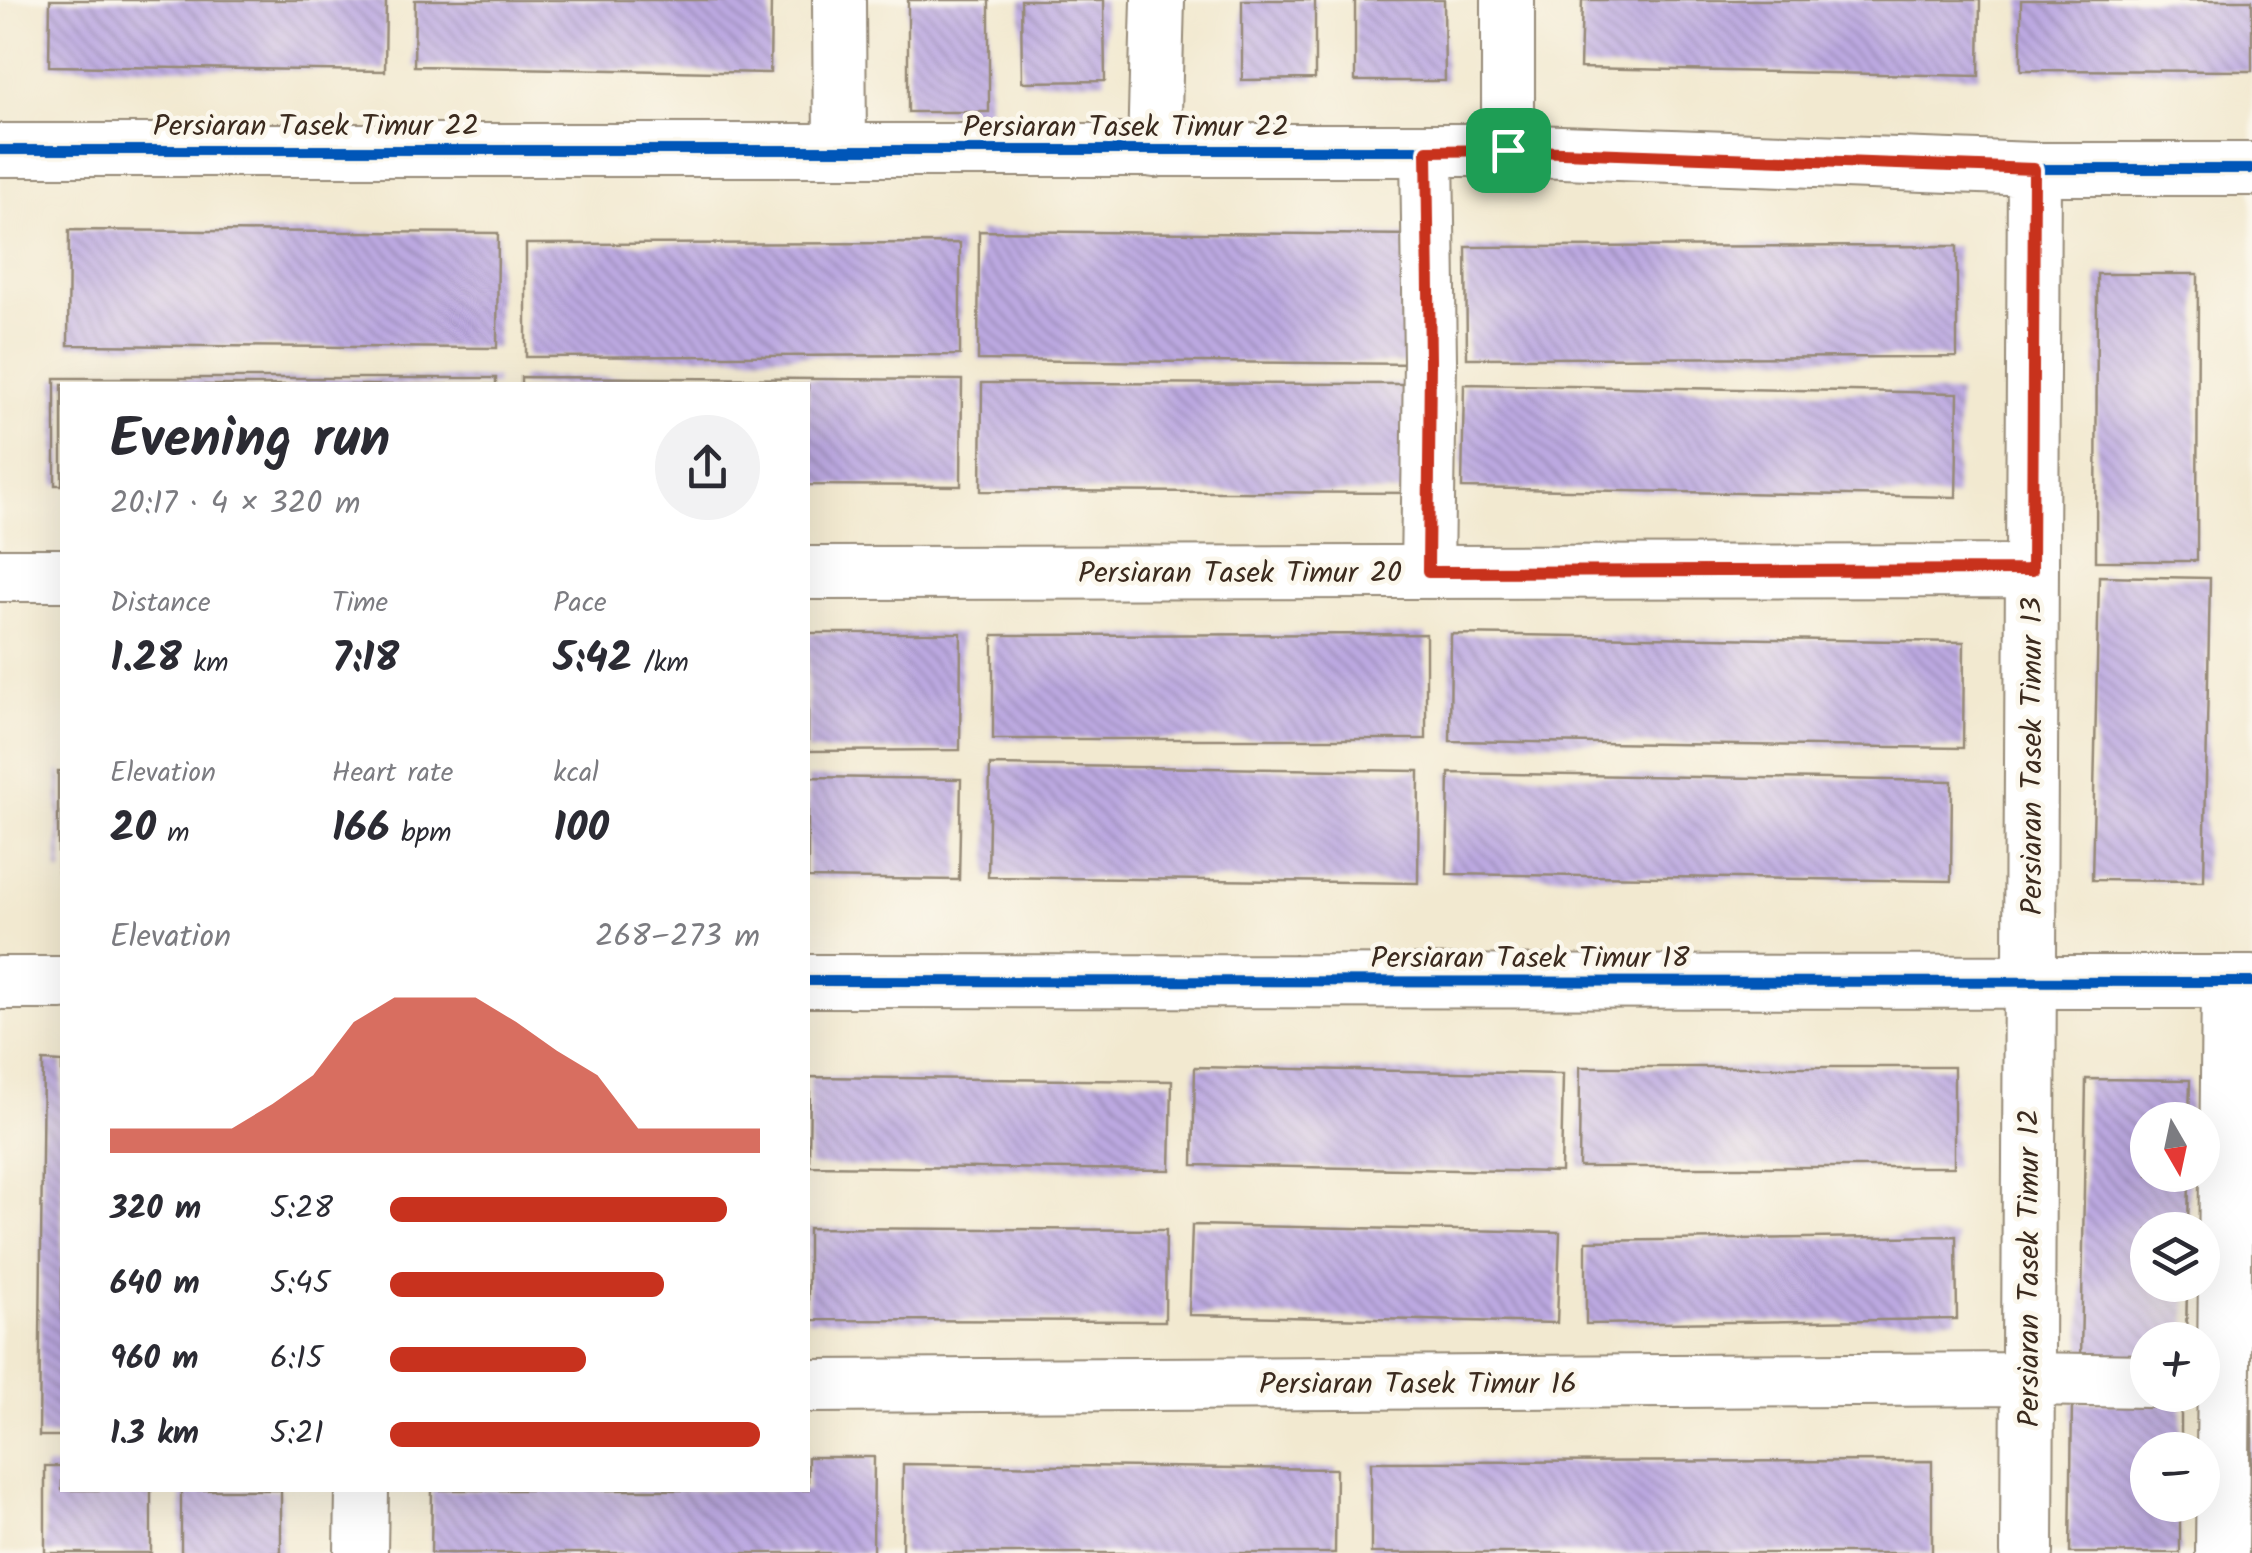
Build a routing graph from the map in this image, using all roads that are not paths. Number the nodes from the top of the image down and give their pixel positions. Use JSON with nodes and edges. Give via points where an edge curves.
{"nodes":[{"id":1,"x":839,"y":0,"type":"edge"},
{"id":2,"x":1158,"y":0,"type":"edge"},
{"id":3,"x":1508,"y":0,"type":"edge"},
{"id":4,"x":0,"y":150,"type":"edge"},
{"id":5,"x":840,"y":150,"type":"junction"},
{"id":6,"x":1508,"y":150,"type":"junction"},
{"id":7,"x":1154,"y":151,"type":"junction"},
{"id":8,"x":1427,"y":151,"type":"junction"},
{"id":9,"x":2034,"y":169,"type":"junction"},
{"id":10,"x":2252,"y":169,"type":"edge"},
{"id":11,"x":2032,"y":570,"type":"junction"},
{"id":12,"x":1428,"y":572,"type":"junction"},
{"id":13,"x":810,"y":573,"type":"edge"},
{"id":14,"x":0,"y":575,"type":"edge"},
{"id":15,"x":60,"y":575,"type":"edge"},
{"id":16,"x":810,"y":981,"type":"edge"},
{"id":17,"x":2030,"y":982,"type":"junction"},
{"id":18,"x":2240,"y":982,"type":"edge"},
{"id":19,"x":0,"y":983,"type":"edge"},
{"id":20,"x":60,"y":983,"type":"edge"},
{"id":21,"x":2028,"y":1379,"type":"junction"},
{"id":22,"x":2130,"y":1382,"type":"edge"},
{"id":23,"x":2226,"y":1383,"type":"edge"},
{"id":24,"x":810,"y":1386,"type":"edge"},
{"id":25,"x":362,"y":1492,"type":"edge"},
{"id":26,"x":361,"y":1553,"type":"edge"},
{"id":27,"x":2027,"y":1553,"type":"edge"},
{"id":28,"x":2222,"y":1553,"type":"edge"}],
"edges":[{"from":1,"to":5,"type":"street"},
{"from":2,"to":7,"type":"street"},
{"from":3,"to":6,"type":"street"},
{"from":4,"to":5,"type":"street","name":"Persiaran Tasek Timur 22"},
{"from":5,"to":7,"type":"street","name":"Persiaran Tasek Timur 22"},
{"from":6,"to":8,"type":"street","name":"Persiaran Tasek Timur 22"},
{"from":6,"to":9,"type":"street","name":"Persiaran Tasek Timur 22"},
{"from":7,"to":8,"type":"street","name":"Persiaran Tasek Timur 22"},
{"from":8,"to":12,"type":"street"},
{"from":9,"to":10,"type":"street","name":"Persiaran Tasek Timur 22"},
{"from":9,"to":11,"type":"street","name":"Persiaran Tasek Timur 13"},
{"from":11,"to":12,"type":"street","name":"Persiaran Tasek Timur 20"},
{"from":11,"to":17,"type":"street","name":"Persiaran Tasek Timur 13"},
{"from":12,"to":13,"type":"street","name":"Persiaran Tasek Timur 20"},
{"from":14,"to":15,"type":"street"},
{"from":16,"to":17,"type":"street","name":"Persiaran Tasek Timur 18"},
{"from":17,"to":18,"type":"street","name":"Persiaran Tasek Timur 18"},
{"from":17,"to":21,"type":"street","name":"Persiaran Tasek Timur 12"},
{"from":18,"to":23,"type":"street"},
{"from":19,"to":20,"type":"street"},
{"from":21,"to":22,"type":"street","name":"Persiaran Tasek Timur 16"},
{"from":21,"to":24,"type":"street","name":"Persiaran Tasek Timur 16"},
{"from":21,"to":27,"type":"street","name":"Persiaran Tasek Timur 12"},
{"from":23,"to":28,"type":"street"},
{"from":25,"to":26,"type":"street"}]}
